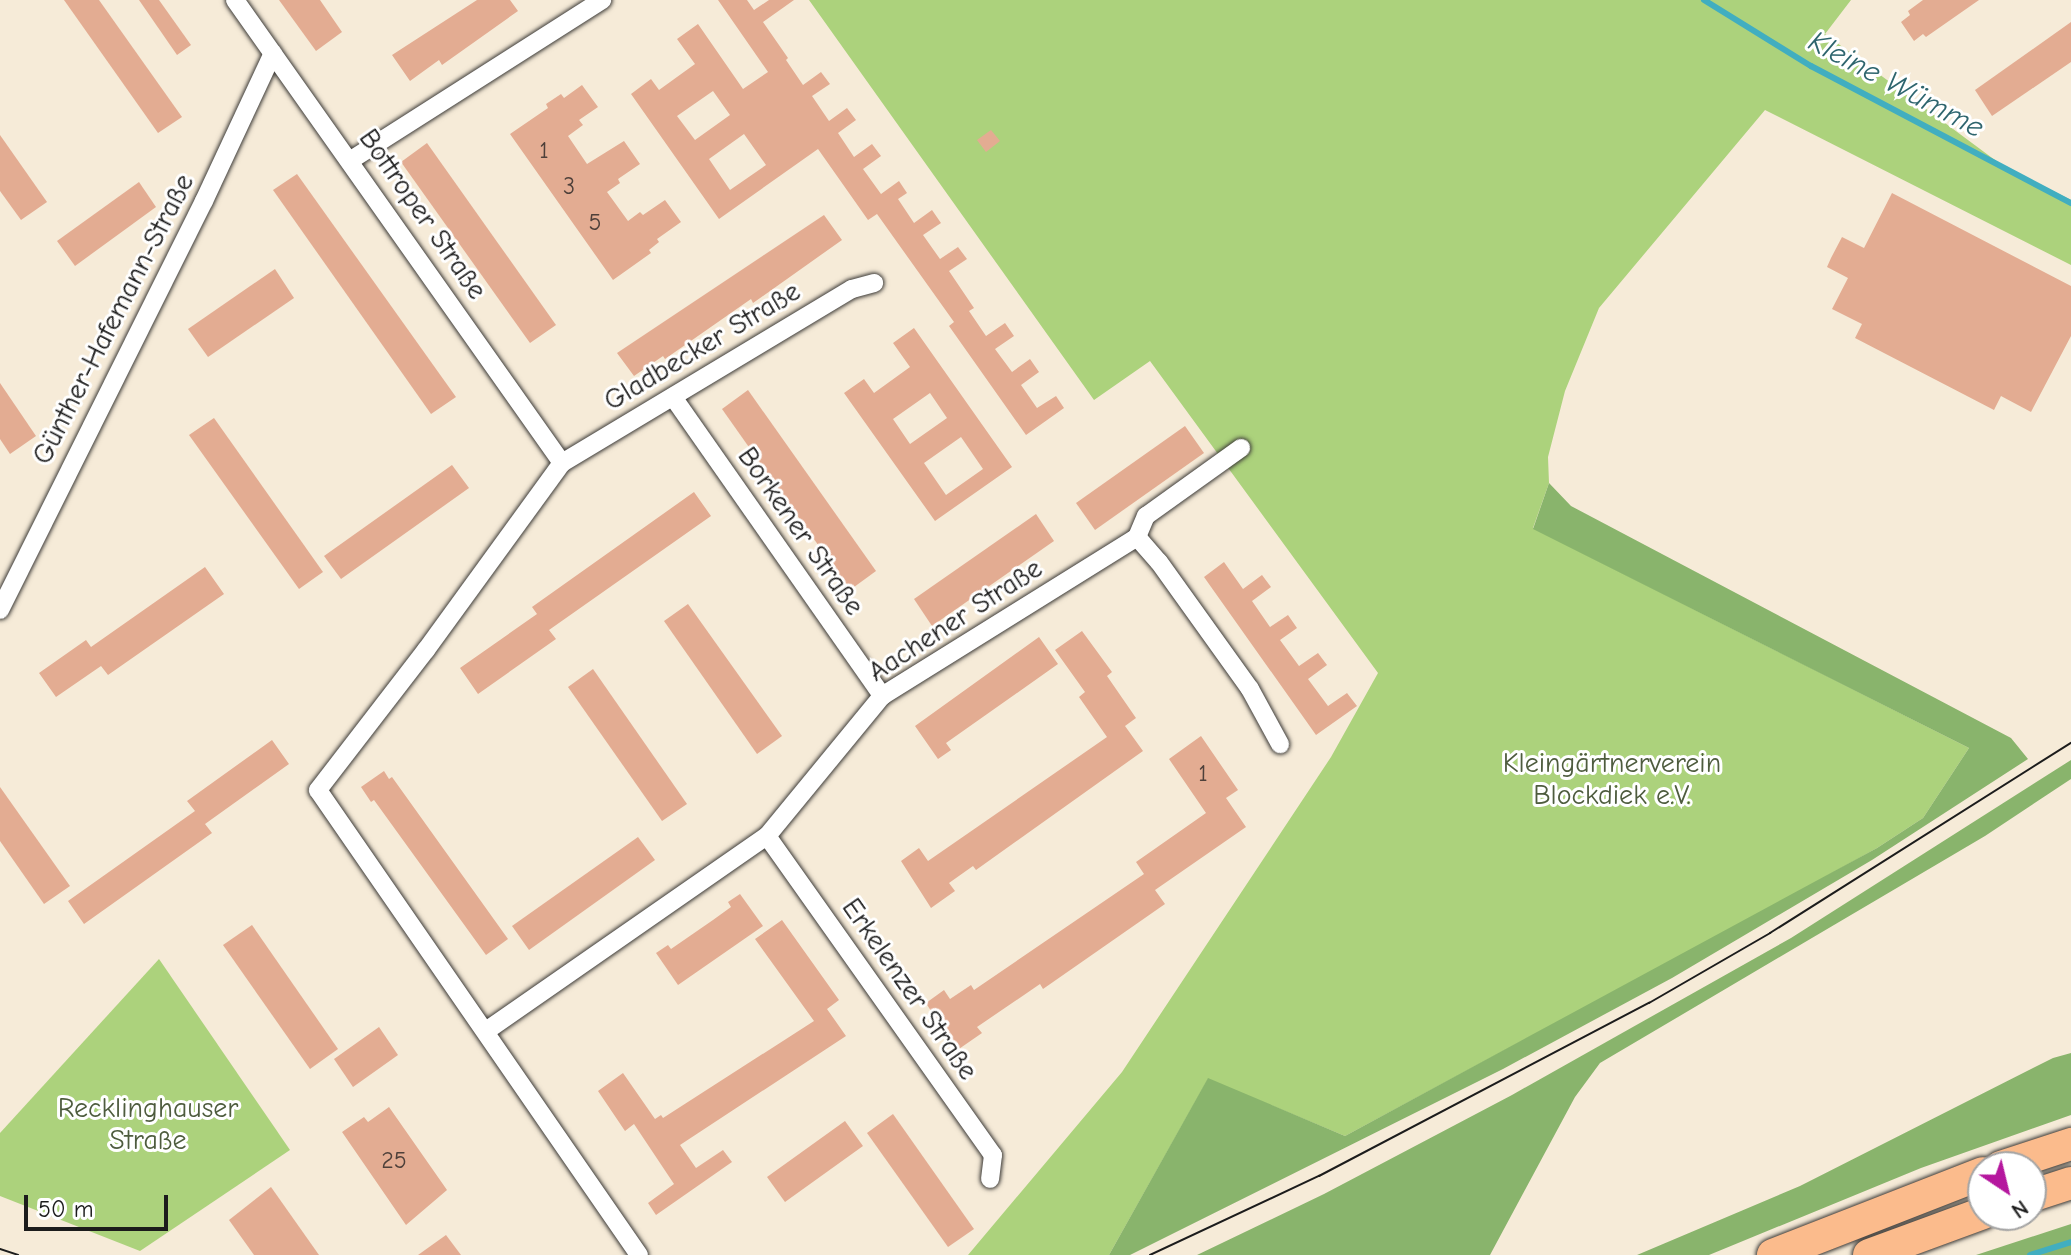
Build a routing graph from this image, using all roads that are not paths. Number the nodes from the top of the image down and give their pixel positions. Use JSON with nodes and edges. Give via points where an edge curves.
{"nodes":[{"id":1,"x":235,"y":0,"type":"edge"},
{"id":2,"x":602,"y":0,"type":"edge"},
{"id":3,"x":273,"y":53,"type":"junction"},
{"id":4,"x":351,"y":160,"type":"junction"},
{"id":5,"x":874,"y":283,"type":"dead end"},
{"id":6,"x":673,"y":397,"type":"junction"},
{"id":7,"x":1241,"y":448,"type":"dead end"},
{"id":8,"x":562,"y":463,"type":"junction"},
{"id":9,"x":1137,"y":537,"type":"junction"},
{"id":10,"x":0,"y":610,"type":"edge"},
{"id":11,"x":882,"y":696,"type":"junction"},
{"id":12,"x":1280,"y":744,"type":"dead end"},
{"id":13,"x":767,"y":836,"type":"junction"},
{"id":14,"x":486,"y":1031,"type":"junction"},
{"id":15,"x":2071,"y":1144,"type":"edge"},
{"id":16,"x":2047,"y":1152,"type":"edge"},
{"id":17,"x":990,"y":1179,"type":"dead end"},
{"id":18,"x":1967,"y":1179,"type":"edge"},
{"id":19,"x":2071,"y":1183,"type":"edge"},
{"id":20,"x":2047,"y":1191,"type":"edge"},
{"id":21,"x":1967,"y":1219,"type":"edge"},
{"id":22,"x":639,"y":1255,"type":"edge"},
{"id":23,"x":1773,"y":1255,"type":"edge"},
{"id":24,"x":1869,"y":1255,"type":"edge"}],
"edges":[{"from":1,"to":3,"type":"street","name":"Bottroper Straße"},
{"from":2,"to":4,"type":"street"},
{"from":3,"to":4,"type":"street","name":"Bottroper Straße"},
{"from":3,"to":10,"type":"street","name":"Günther-Hafemann-Straße"},
{"from":4,"to":8,"type":"street","name":"Bottroper Straße"},
{"from":5,"to":6,"type":"street","name":"Gladbecker Straße","via":[[852,289]]},
{"from":6,"to":8,"type":"street","name":"Gladbecker Straße"},
{"from":6,"to":11,"type":"street","name":"Borkener Straße"},
{"from":7,"to":9,"type":"street","name":"Aachener Straße","via":[[1146,516]]},
{"from":8,"to":14,"type":"street","via":[[318,790]]},
{"from":9,"to":11,"type":"street","name":"Aachener Straße"},
{"from":9,"to":12,"type":"street","via":[[1250,689]]},
{"from":11,"to":13,"type":"street","name":"Aachener Straße"},
{"from":13,"to":14,"type":"street","name":"Aachener Straße"},
{"from":13,"to":17,"type":"street","name":"Erkelenzer Straße","via":[[993,1155]]},
{"from":14,"to":22,"type":"street"},
{"from":15,"to":16,"type":"highway"},
{"from":18,"to":23,"type":"highway"},
{"from":19,"to":20,"type":"highway"},
{"from":21,"to":24,"type":"highway"}]}
